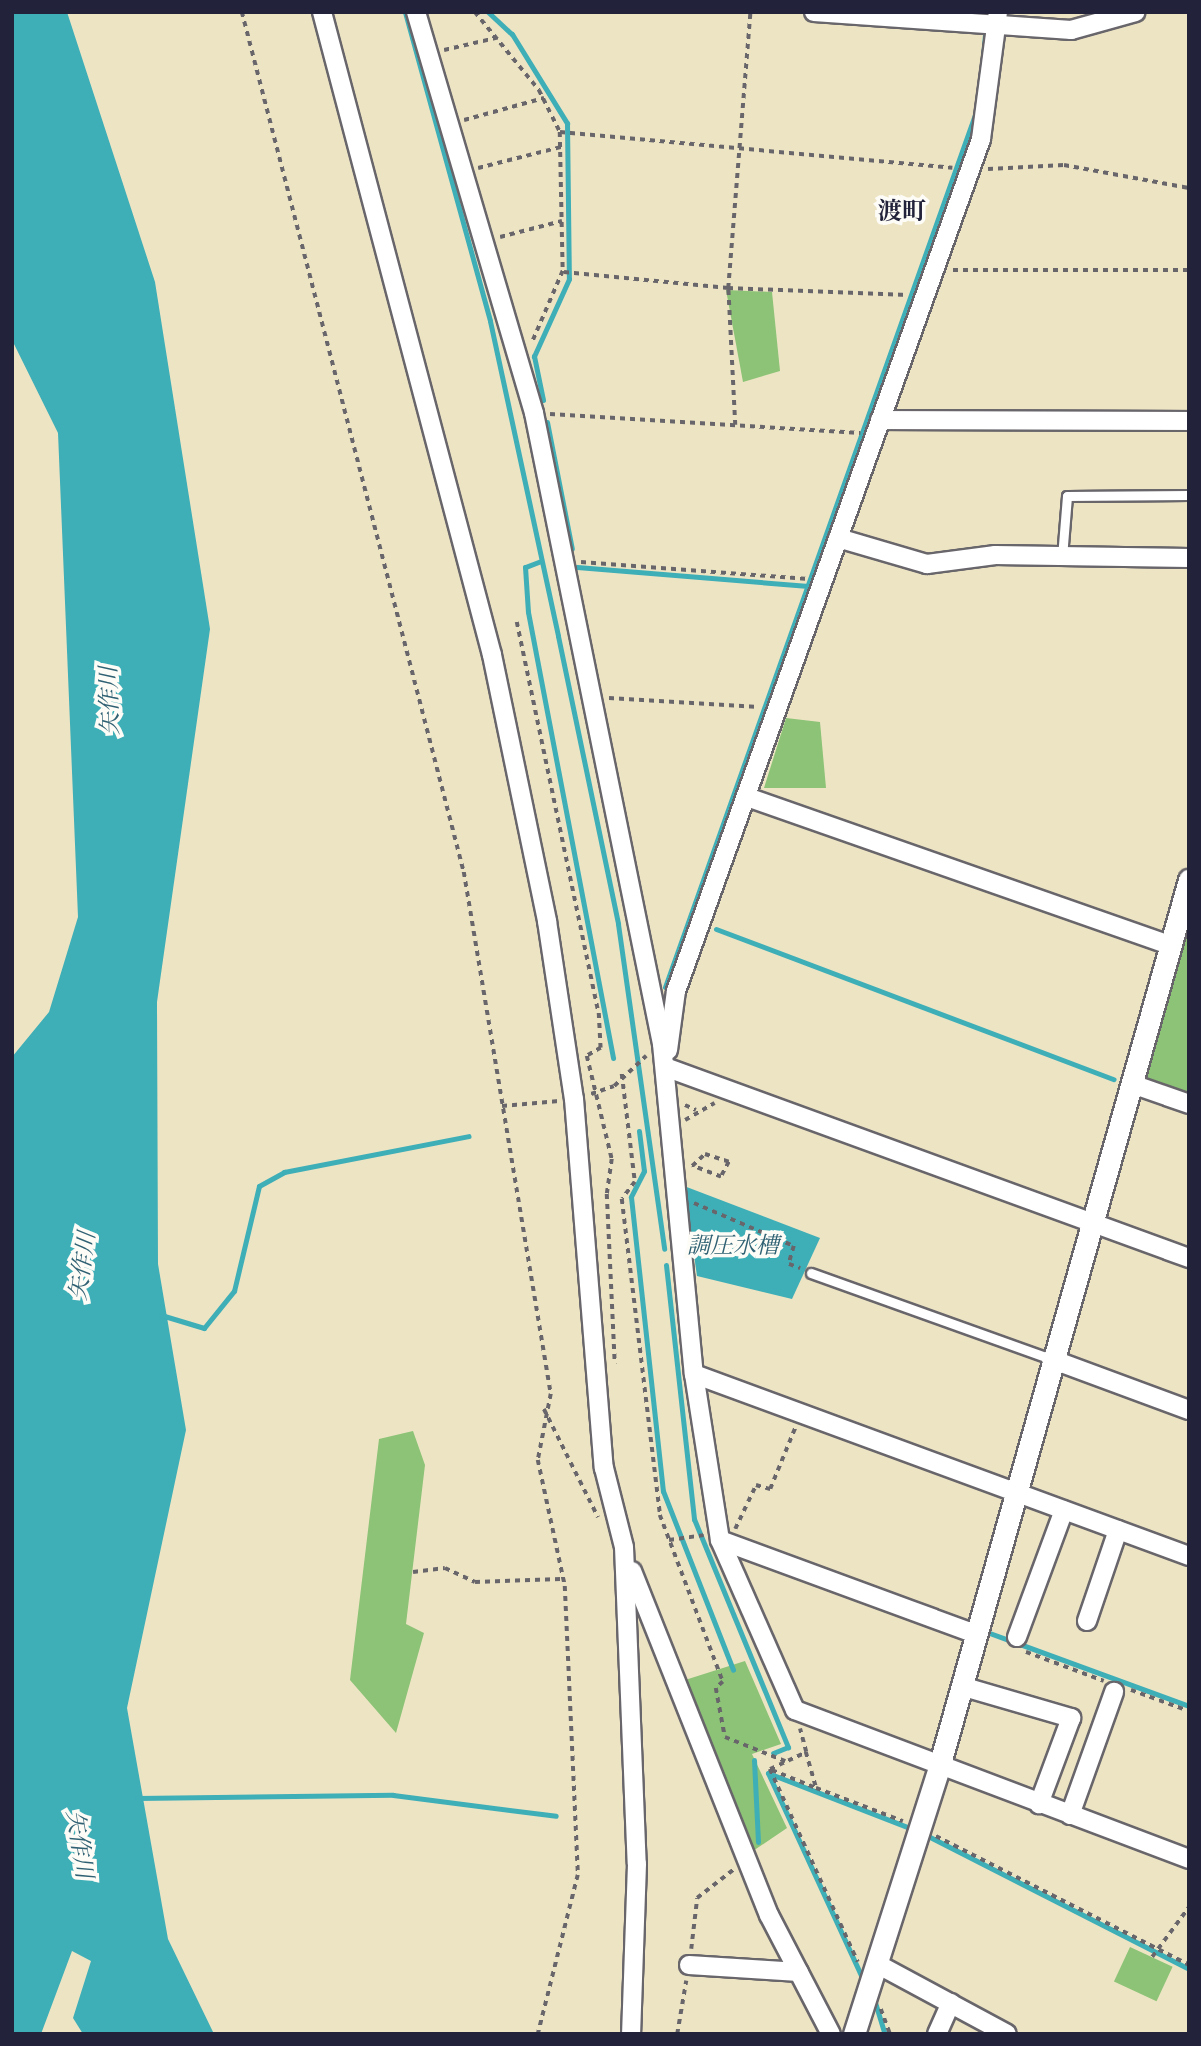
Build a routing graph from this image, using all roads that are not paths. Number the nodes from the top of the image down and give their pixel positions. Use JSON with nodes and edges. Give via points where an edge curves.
{"nodes":[{"id":1,"x":322,"y":12,"type":"edge"},
{"id":2,"x":416,"y":12,"type":"edge"},
{"id":3,"x":814,"y":12,"type":"edge"},
{"id":4,"x":1136,"y":12,"type":"edge"},
{"id":5,"x":997,"y":20,"type":"edge"},
{"id":6,"x":1189,"y":421,"type":"edge"},
{"id":7,"x":877,"y":427,"type":"junction"},
{"id":8,"x":1189,"y":495,"type":"edge"},
{"id":9,"x":838,"y":538,"type":"junction"},
{"id":10,"x":1062,"y":558,"type":"junction"},
{"id":11,"x":1189,"y":558,"type":"edge"},
{"id":12,"x":747,"y":797,"type":"junction"},
{"id":13,"x":1189,"y":880,"type":"edge"},
{"id":14,"x":1172,"y":946,"type":"junction"},
{"id":15,"x":666,"y":1067,"type":"junction"},
{"id":16,"x":1132,"y":1084,"type":"junction"},
{"id":17,"x":1189,"y":1104,"type":"edge"},
{"id":18,"x":1089,"y":1225,"type":"junction"},
{"id":19,"x":1189,"y":1258,"type":"edge"},
{"id":20,"x":811,"y":1273,"type":"road end"},
{"id":21,"x":1051,"y":1359,"type":"junction"},
{"id":22,"x":694,"y":1374,"type":"junction"},
{"id":23,"x":1189,"y":1410,"type":"edge"},
{"id":24,"x":1013,"y":1491,"type":"junction"},
{"id":25,"x":1064,"y":1510,"type":"junction"},
{"id":26,"x":1118,"y":1530,"type":"junction"},
{"id":27,"x":624,"y":1541,"type":"junction"},
{"id":28,"x":724,"y":1542,"type":"junction"},
{"id":29,"x":1189,"y":1556,"type":"edge"},
{"id":30,"x":1087,"y":1621,"type":"dead end"},
{"id":31,"x":975,"y":1634,"type":"junction"},
{"id":32,"x":1015,"y":1642,"type":"road end"},
{"id":33,"x":961,"y":1686,"type":"junction"},
{"id":34,"x":1118,"y":1688,"type":"road end"},
{"id":35,"x":939,"y":1767,"type":"junction"},
{"id":36,"x":1040,"y":1804,"type":"junction"},
{"id":37,"x":1070,"y":1815,"type":"junction"},
{"id":38,"x":1189,"y":1859,"type":"edge"},
{"id":39,"x":689,"y":1965,"type":"road end"},
{"id":40,"x":879,"y":1965,"type":"junction"},
{"id":41,"x":799,"y":1972,"type":"junction"},
{"id":42,"x":951,"y":2003,"type":"junction"},
{"id":43,"x":632,"y":2034,"type":"edge"},
{"id":44,"x":831,"y":2034,"type":"edge"},
{"id":45,"x":854,"y":2034,"type":"edge"},
{"id":46,"x":937,"y":2034,"type":"edge"},
{"id":47,"x":1007,"y":2034,"type":"edge"}],
"edges":[{"from":1,"to":27,"type":"street","via":[[492,655],[547,921],[574,1099],[604,1468]]},
{"from":2,"to":15,"type":"street","via":[[534,413]]},
{"from":3,"to":5,"type":"street"},
{"from":4,"to":5,"type":"street","via":[[1071,30]]},
{"from":5,"to":7,"type":"street","via":[[981,139]]},
{"from":6,"to":7,"type":"street"},
{"from":7,"to":9,"type":"street"},
{"from":8,"to":10,"type":"lane","via":[[1067,496]]},
{"from":9,"to":10,"type":"street","via":[[927,564],[995,555]]},
{"from":9,"to":12,"type":"street"},
{"from":10,"to":11,"type":"street"},
{"from":12,"to":14,"type":"street"},
{"from":12,"to":15,"type":"street","via":[[676,991]]},
{"from":13,"to":14,"type":"street"},
{"from":14,"to":16,"type":"street"},
{"from":15,"to":18,"type":"street"},
{"from":15,"to":22,"type":"street"},
{"from":16,"to":17,"type":"street"},
{"from":16,"to":18,"type":"street"},
{"from":18,"to":19,"type":"street"},
{"from":18,"to":21,"type":"street"},
{"from":20,"to":21,"type":"lane"},
{"from":21,"to":23,"type":"street"},
{"from":21,"to":24,"type":"street"},
{"from":22,"to":24,"type":"street"},
{"from":22,"to":28,"type":"street"},
{"from":24,"to":25,"type":"street"},
{"from":24,"to":31,"type":"street"},
{"from":25,"to":26,"type":"street"},
{"from":25,"to":32,"type":"street"},
{"from":26,"to":29,"type":"street"},
{"from":26,"to":30,"type":"street"},
{"from":27,"to":41,"type":"street","via":[[747,1859]]},
{"from":27,"to":43,"type":"street","via":[[637,1864]]},
{"from":28,"to":31,"type":"street"},
{"from":28,"to":35,"type":"street","via":[[796,1710]]},
{"from":31,"to":33,"type":"street"},
{"from":33,"to":35,"type":"street"},
{"from":33,"to":36,"type":"street","via":[[1071,1718]]},
{"from":34,"to":37,"type":"street"},
{"from":35,"to":36,"type":"street"},
{"from":35,"to":40,"type":"street"},
{"from":36,"to":37,"type":"street"},
{"from":37,"to":38,"type":"street"},
{"from":39,"to":41,"type":"street"},
{"from":40,"to":42,"type":"street"},
{"from":40,"to":45,"type":"street"},
{"from":41,"to":44,"type":"street"},
{"from":42,"to":46,"type":"street"},
{"from":42,"to":47,"type":"street"}]}
